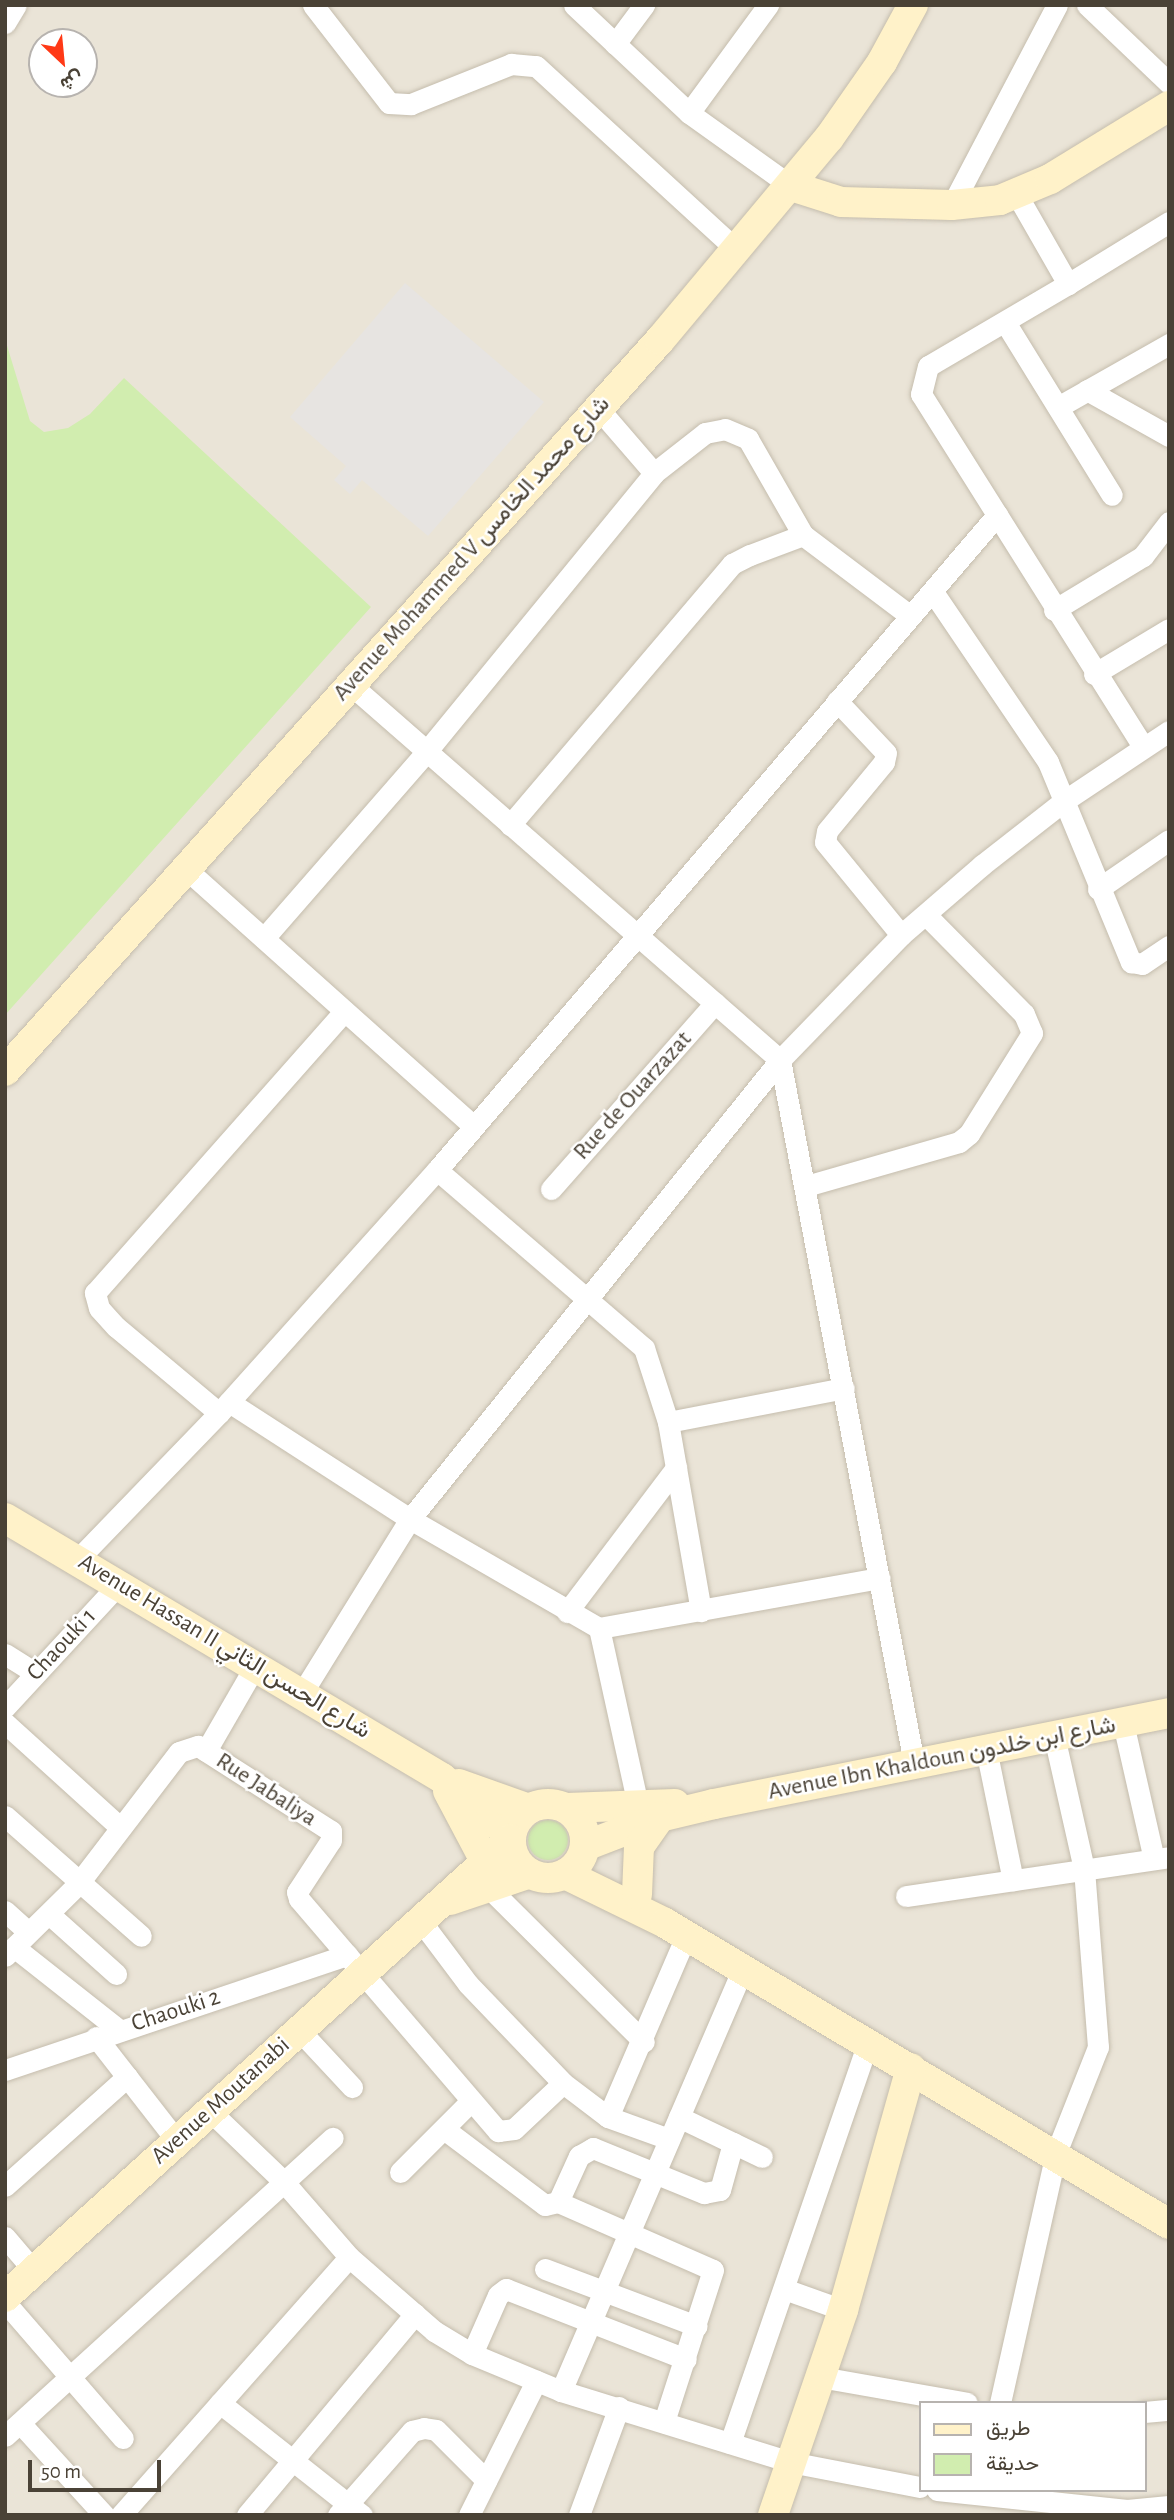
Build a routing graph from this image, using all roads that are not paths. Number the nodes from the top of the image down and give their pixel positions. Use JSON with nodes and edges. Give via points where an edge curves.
{"nodes":[{"id":1,"x":16,"y":5,"type":"edge"},
{"id":2,"x":313,"y":5,"type":"edge"},
{"id":3,"x":574,"y":5,"type":"edge"},
{"id":4,"x":644,"y":5,"type":"edge"},
{"id":5,"x":768,"y":5,"type":"edge"},
{"id":6,"x":913,"y":5,"type":"edge"},
{"id":7,"x":1057,"y":5,"type":"edge"},
{"id":8,"x":1087,"y":5,"type":"edge"},
{"id":9,"x":5,"y":23,"type":"edge"},
{"id":10,"x":615,"y":44,"type":"junction"},
{"id":11,"x":1169,"y":83,"type":"edge"},
{"id":12,"x":1169,"y":106,"type":"edge"},
{"id":13,"x":689,"y":113,"type":"junction"},
{"id":14,"x":791,"y":186,"type":"junction"},
{"id":15,"x":1017,"y":195,"type":"junction"},
{"id":16,"x":952,"y":205,"type":"junction"},
{"id":17,"x":1169,"y":222,"type":"edge"},
{"id":18,"x":737,"y":250,"type":"junction"},
{"id":19,"x":1068,"y":284,"type":"junction"},
{"id":20,"x":1005,"y":322,"type":"junction"},
{"id":21,"x":1169,"y":344,"type":"edge"},
{"id":22,"x":1087,"y":390,"type":"junction"},
{"id":23,"x":597,"y":407,"type":"junction"},
{"id":24,"x":1058,"y":407,"type":"junction"},
{"id":25,"x":1169,"y":436,"type":"edge"},
{"id":26,"x":654,"y":473,"type":"junction"},
{"id":27,"x":1112,"y":495,"type":"dead end"},
{"id":28,"x":997,"y":515,"type":"junction"},
{"id":29,"x":1169,"y":522,"type":"edge"},
{"id":30,"x":803,"y":535,"type":"junction"},
{"id":31,"x":933,"y":592,"type":"junction"},
{"id":32,"x":1054,"y":610,"type":"junction"},
{"id":33,"x":909,"y":615,"type":"junction"},
{"id":34,"x":1169,"y":629,"type":"edge"},
{"id":35,"x":1094,"y":674,"type":"junction"},
{"id":36,"x":351,"y":685,"type":"junction"},
{"id":37,"x":838,"y":701,"type":"junction"},
{"id":38,"x":1169,"y":731,"type":"edge"},
{"id":39,"x":1143,"y":747,"type":"junction"},
{"id":40,"x":426,"y":752,"type":"junction"},
{"id":41,"x":1064,"y":801,"type":"junction"},
{"id":42,"x":510,"y":825,"type":"junction"},
{"id":43,"x":1169,"y":840,"type":"edge"},
{"id":44,"x":186,"y":869,"type":"junction"},
{"id":45,"x":1098,"y":889,"type":"junction"},
{"id":46,"x":926,"y":915,"type":"junction"},
{"id":47,"x":901,"y":935,"type":"junction"},
{"id":48,"x":635,"y":936,"type":"junction"},
{"id":49,"x":264,"y":938,"type":"junction"},
{"id":50,"x":1169,"y":946,"type":"edge"},
{"id":51,"x":716,"y":1003,"type":"junction"},
{"id":52,"x":344,"y":1012,"type":"junction"},
{"id":53,"x":780,"y":1060,"type":"junction"},
{"id":54,"x":5,"y":1072,"type":"edge"},
{"id":55,"x":473,"y":1126,"type":"junction"},
{"id":56,"x":437,"y":1170,"type":"junction"},
{"id":57,"x":806,"y":1186,"type":"junction"},
{"id":58,"x":551,"y":1189,"type":"dead end"},
{"id":59,"x":587,"y":1296,"type":"junction"},
{"id":60,"x":844,"y":1388,"type":"junction"},
{"id":61,"x":224,"y":1408,"type":"junction"},
{"id":62,"x":668,"y":1422,"type":"junction"},
{"id":63,"x":676,"y":1468,"type":"junction"},
{"id":64,"x":5,"y":1518,"type":"edge"},
{"id":65,"x":410,"y":1518,"type":"junction"},
{"id":66,"x":77,"y":1560,"type":"junction"},
{"id":67,"x":880,"y":1578,"type":"junction"},
{"id":68,"x":119,"y":1584,"type":"junction"},
{"id":69,"x":701,"y":1611,"type":"junction"},
{"id":70,"x":567,"y":1612,"type":"junction"},
{"id":71,"x":599,"y":1628,"type":"junction"},
{"id":72,"x":5,"y":1654,"type":"edge"},
{"id":73,"x":256,"y":1666,"type":"junction"},
{"id":74,"x":35,"y":1672,"type":"junction"},
{"id":75,"x":302,"y":1693,"type":"junction"},
{"id":76,"x":5,"y":1707,"type":"edge"},
{"id":77,"x":1169,"y":1713,"type":"edge"},
{"id":78,"x":5,"y":1723,"type":"edge"},
{"id":79,"x":1123,"y":1723,"type":"junction"},
{"id":80,"x":1054,"y":1736,"type":"junction"},
{"id":81,"x":986,"y":1749,"type":"junction"},
{"id":82,"x":206,"y":1751,"type":"junction"},
{"id":83,"x":914,"y":1763,"type":"junction"},
{"id":84,"x":442,"y":1778,"type":"junction"},
{"id":85,"x":567,"y":1808,"type":"junction"},
{"id":86,"x":529,"y":1809,"type":"junction"},
{"id":87,"x":649,"y":1811,"type":"junction"},
{"id":88,"x":5,"y":1816,"type":"edge"},
{"id":89,"x":121,"y":1828,"type":"junction"},
{"id":90,"x":511,"y":1837,"type":"junction"},
{"id":91,"x":577,"y":1858,"type":"junction"},
{"id":92,"x":1162,"y":1858,"type":"edge"},
{"id":93,"x":1084,"y":1870,"type":"junction"},
{"id":94,"x":530,"y":1873,"type":"junction"},
{"id":95,"x":486,"y":1874,"type":"junction"},
{"id":96,"x":1013,"y":1880,"type":"junction"},
{"id":97,"x":78,"y":1884,"type":"junction"},
{"id":98,"x":637,"y":1894,"type":"junction"},
{"id":99,"x":906,"y":1896,"type":"dead end"},
{"id":100,"x":5,"y":1911,"type":"edge"},
{"id":101,"x":428,"y":1912,"type":"junction"},
{"id":102,"x":49,"y":1914,"type":"junction"},
{"id":103,"x":676,"y":1930,"type":"junction"},
{"id":104,"x":141,"y":1936,"type":"dead end"},
{"id":105,"x":16,"y":1945,"type":"edge"},
{"id":106,"x":355,"y":1963,"type":"junction"},
{"id":107,"x":742,"y":1971,"type":"junction"},
{"id":108,"x":116,"y":1974,"type":"dead end"},
{"id":109,"x":119,"y":2030,"type":"junction"},
{"id":110,"x":299,"y":2030,"type":"junction"},
{"id":111,"x":96,"y":2037,"type":"junction"},
{"id":112,"x":644,"y":2042,"type":"junction"},
{"id":113,"x":868,"y":2043,"type":"junction"},
{"id":114,"x":911,"y":2068,"type":"junction"},
{"id":115,"x":5,"y":2070,"type":"edge"},
{"id":116,"x":127,"y":2077,"type":"junction"},
{"id":117,"x":564,"y":2082,"type":"junction"},
{"id":118,"x":352,"y":2087,"type":"dead end"},
{"id":119,"x":471,"y":2101,"type":"junction"},
{"id":120,"x":210,"y":2111,"type":"junction"},
{"id":121,"x":608,"y":2117,"type":"junction"},
{"id":122,"x":679,"y":2117,"type":"junction"},
{"id":123,"x":444,"y":2129,"type":"junction"},
{"id":124,"x":333,"y":2138,"type":"dead end"},
{"id":125,"x":669,"y":2139,"type":"junction"},
{"id":126,"x":177,"y":2141,"type":"junction"},
{"id":127,"x":733,"y":2143,"type":"junction"},
{"id":128,"x":1056,"y":2153,"type":"junction"},
{"id":129,"x":762,"y":2157,"type":"dead end"},
{"id":130,"x":400,"y":2172,"type":"dead end"},
{"id":131,"x":655,"y":2172,"type":"junction"},
{"id":132,"x":283,"y":2181,"type":"junction"},
{"id":133,"x":5,"y":2186,"type":"edge"},
{"id":134,"x":558,"y":2202,"type":"junction"},
{"id":135,"x":1169,"y":2224,"type":"edge"},
{"id":136,"x":629,"y":2233,"type":"junction"},
{"id":137,"x":5,"y":2237,"type":"edge"},
{"id":138,"x":349,"y":2257,"type":"junction"},
{"id":139,"x":545,"y":2269,"type":"dead end"},
{"id":140,"x":34,"y":2272,"type":"junction"},
{"id":141,"x":783,"y":2289,"type":"junction"},
{"id":142,"x":604,"y":2292,"type":"junction"},
{"id":143,"x":5,"y":2300,"type":"edge"},
{"id":144,"x":843,"y":2310,"type":"junction"},
{"id":145,"x":415,"y":2314,"type":"junction"},
{"id":146,"x":591,"y":2322,"type":"junction"},
{"id":147,"x":696,"y":2326,"type":"junction"},
{"id":148,"x":472,"y":2354,"type":"junction"},
{"id":149,"x":686,"y":2359,"type":"junction"},
{"id":150,"x":820,"y":2377,"type":"junction"},
{"id":151,"x":69,"y":2378,"type":"junction"},
{"id":152,"x":536,"y":2381,"type":"junction"},
{"id":153,"x":561,"y":2391,"type":"junction"},
{"id":154,"x":956,"y":2401,"type":"edge"},
{"id":155,"x":1000,"y":2401,"type":"edge"},
{"id":156,"x":220,"y":2403,"type":"junction"},
{"id":157,"x":619,"y":2407,"type":"junction"},
{"id":158,"x":1169,"y":2410,"type":"edge"},
{"id":159,"x":1146,"y":2412,"type":"edge"},
{"id":160,"x":664,"y":2422,"type":"junction"},
{"id":161,"x":13,"y":2429,"type":"edge"},
{"id":162,"x":123,"y":2438,"type":"dead end"},
{"id":163,"x":730,"y":2443,"type":"junction"},
{"id":164,"x":293,"y":2459,"type":"junction"},
{"id":165,"x":790,"y":2462,"type":"junction"},
{"id":166,"x":486,"y":2480,"type":"junction"},
{"id":167,"x":918,"y":2487,"type":"edge"},
{"id":168,"x":946,"y":2492,"type":"edge"},
{"id":169,"x":1169,"y":2506,"type":"edge"},
{"id":170,"x":1027,"y":2509,"type":"edge"},
{"id":171,"x":349,"y":2511,"type":"edge"},
{"id":172,"x":1127,"y":2512,"type":"edge"},
{"id":173,"x":104,"y":2515,"type":"edge"},
{"id":174,"x":121,"y":2515,"type":"edge"},
{"id":175,"x":247,"y":2515,"type":"edge"},
{"id":176,"x":469,"y":2515,"type":"edge"},
{"id":177,"x":579,"y":2515,"type":"edge"},
{"id":178,"x":773,"y":2515,"type":"edge"}],
"edges":[{"from":1,"to":9,"type":"street"},
{"from":2,"to":18,"type":"street","via":[[389,103],[411,104],[511,64],[536,66]]},
{"from":3,"to":10,"type":"street"},
{"from":4,"to":10,"type":"street"},
{"from":5,"to":13,"type":"street"},
{"from":6,"to":14,"type":"street","name":"Avenue Mohammed V شارع محمد الخامس","via":[[866,85]]},
{"from":7,"to":16,"type":"street"},
{"from":8,"to":11,"type":"street"},
{"from":10,"to":13,"type":"street"},
{"from":12,"to":15,"type":"street"},
{"from":13,"to":14,"type":"street"},
{"from":14,"to":16,"type":"street","via":[[841,202]]},
{"from":14,"to":18,"type":"street","name":"Avenue Mohammed V شارع محمد الخامس"},
{"from":15,"to":16,"type":"street"},
{"from":15,"to":19,"type":"street"},
{"from":17,"to":19,"type":"street"},
{"from":18,"to":23,"type":"street","name":"Avenue Mohammed V شارع محمد الخامس"},
{"from":19,"to":20,"type":"street"},
{"from":20,"to":24,"type":"street"},
{"from":20,"to":28,"type":"street","via":[[928,366],[921,381],[921,394]]},
{"from":21,"to":22,"type":"street"},
{"from":22,"to":24,"type":"street"},
{"from":22,"to":25,"type":"street"},
{"from":23,"to":26,"type":"street"},
{"from":23,"to":36,"type":"street","name":"Avenue Mohammed V شارع محمد الخامس"},
{"from":24,"to":27,"type":"street"},
{"from":26,"to":30,"type":"street","via":[[705,433],[725,429],[748,439]]},
{"from":26,"to":40,"type":"street"},
{"from":28,"to":31,"type":"street"},
{"from":28,"to":32,"type":"street"},
{"from":29,"to":32,"type":"street","via":[[1143,556]]},
{"from":30,"to":33,"type":"street"},
{"from":30,"to":42,"type":"street","via":[[733,564]]},
{"from":31,"to":33,"type":"street"},
{"from":31,"to":41,"type":"street","via":[[1048,762]]},
{"from":32,"to":35,"type":"street"},
{"from":33,"to":37,"type":"street"},
{"from":34,"to":35,"type":"street"},
{"from":35,"to":39,"type":"street"},
{"from":36,"to":40,"type":"street"},
{"from":36,"to":44,"type":"street","name":"Avenue Mohammed V شارع محمد الخامس"},
{"from":37,"to":47,"type":"street","via":[[886,753],[884,762],[827,831],[825,842]]},
{"from":37,"to":48,"type":"street"},
{"from":38,"to":39,"type":"street"},
{"from":39,"to":41,"type":"street"},
{"from":40,"to":42,"type":"street"},
{"from":40,"to":49,"type":"street"},
{"from":41,"to":45,"type":"street"},
{"from":41,"to":46,"type":"street"},
{"from":42,"to":48,"type":"street"},
{"from":43,"to":45,"type":"street"},
{"from":44,"to":49,"type":"street"},
{"from":44,"to":54,"type":"street","name":"Avenue Mohammed V شارع محمد الخامس"},
{"from":45,"to":50,"type":"street","via":[[1131,962],[1142,964]]},
{"from":46,"to":47,"type":"street"},
{"from":46,"to":57,"type":"street","via":[[1024,1014],[1032,1033],[959,1142]]},
{"from":47,"to":53,"type":"street"},
{"from":48,"to":51,"type":"street"},
{"from":48,"to":55,"type":"street"},
{"from":49,"to":52,"type":"street"},
{"from":51,"to":53,"type":"street"},
{"from":51,"to":58,"type":"street","name":"Rue de Ouarzazat"},
{"from":52,"to":55,"type":"street"},
{"from":52,"to":61,"type":"street","via":[[95,1293],[99,1308],[116,1327]]},
{"from":53,"to":57,"type":"street"},
{"from":53,"to":59,"type":"street"},
{"from":55,"to":56,"type":"street"},
{"from":56,"to":59,"type":"street"},
{"from":56,"to":61,"type":"street"},
{"from":57,"to":60,"type":"street"},
{"from":59,"to":62,"type":"street","via":[[644,1348]]},
{"from":59,"to":65,"type":"street"},
{"from":60,"to":62,"type":"street"},
{"from":60,"to":67,"type":"street"},
{"from":61,"to":65,"type":"street"},
{"from":61,"to":66,"type":"street"},
{"from":62,"to":63,"type":"street"},
{"from":63,"to":69,"type":"street"},
{"from":63,"to":70,"type":"street"},
{"from":64,"to":66,"type":"street","name":"Avenue Hassan II شارع الحسن الثاني"},
{"from":65,"to":70,"type":"street"},
{"from":65,"to":75,"type":"street"},
{"from":66,"to":68,"type":"street","name":"Avenue Hassan II شارع الحسن الثاني"},
{"from":67,"to":69,"type":"street"},
{"from":67,"to":83,"type":"street"},
{"from":68,"to":73,"type":"street","name":"Avenue Hassan II شارع الحسن الثاني"},
{"from":68,"to":74,"type":"street","name":"Chaouki 1"},
{"from":69,"to":71,"type":"street"},
{"from":70,"to":71,"type":"street"},
{"from":71,"to":87,"type":"street"},
{"from":72,"to":74,"type":"street"},
{"from":73,"to":75,"type":"street","name":"Avenue Hassan II شارع الحسن الثاني"},
{"from":73,"to":82,"type":"street","name":"Rue Jabaliya"},
{"from":74,"to":76,"type":"street","name":"Chaouki 1"},
{"from":75,"to":84,"type":"street","name":"Avenue Hassan II شارع الحسن الثاني"},
{"from":77,"to":79,"type":"street","name":"Avenue Ibn Khaldoun شارع ابن خلدون"},
{"from":78,"to":89,"type":"street"},
{"from":79,"to":80,"type":"street","name":"Avenue Ibn Khaldoun شارع ابن خلدون"},
{"from":79,"to":92,"type":"street"},
{"from":80,"to":81,"type":"street","name":"Avenue Ibn Khaldoun شارع ابن خلدون"},
{"from":80,"to":93,"type":"street"},
{"from":81,"to":83,"type":"street","name":"Avenue Ibn Khaldoun شارع ابن خلدون"},
{"from":81,"to":96,"type":"street"},
{"from":82,"to":89,"type":"street","name":"Rue Jabaliya","via":[[198,1746],[179,1752]]},
{"from":82,"to":106,"type":"street","name":"Rue Jabaliya","via":[[331,1831],[331,1840],[297,1892]]},
{"from":83,"to":87,"type":"street","name":"Avenue Ibn Khaldoun شارع ابن خلدون","via":[[714,1804]]},
{"from":84,"to":86,"type":"street"},
{"from":84,"to":90,"type":"street"},
{"from":84,"to":95,"type":"street"},
{"from":85,"to":86,"type":"street","via":[[548,1803]]},
{"from":85,"to":87,"type":"street"},
{"from":85,"to":91,"type":"street","via":[[582,1824]]},
{"from":86,"to":90,"type":"street","via":[[514,1825]]},
{"from":87,"to":91,"type":"street"},
{"from":87,"to":98,"type":"street","via":[[639,1847]]},
{"from":88,"to":97,"type":"street"},
{"from":89,"to":97,"type":"street","name":"Rue Jabaliya"},
{"from":90,"to":94,"type":"street","via":[[517,1861]]},
{"from":90,"to":95,"type":"street","name":"Avenue Moutanabi"},
{"from":91,"to":94,"type":"street","via":[[551,1878]]},
{"from":91,"to":98,"type":"street"},
{"from":91,"to":103,"type":"street"},
{"from":92,"to":93,"type":"street"},
{"from":93,"to":96,"type":"street"},
{"from":93,"to":128,"type":"street","via":[[1098,2047]]},
{"from":94,"to":95,"type":"street"},
{"from":95,"to":101,"type":"street","name":"Avenue Moutanabi"},
{"from":95,"to":112,"type":"street"},
{"from":96,"to":99,"type":"street"},
{"from":97,"to":102,"type":"street","name":"Rue Jabaliya"},
{"from":97,"to":104,"type":"street"},
{"from":98,"to":103,"type":"street"},
{"from":100,"to":105,"type":"street"},
{"from":101,"to":106,"type":"street","name":"Avenue Moutanabi"},
{"from":101,"to":117,"type":"street","via":[[468,1984]]},
{"from":102,"to":105,"type":"street","name":"Rue Jabaliya"},
{"from":102,"to":108,"type":"street"},
{"from":103,"to":107,"type":"street"},
{"from":103,"to":112,"type":"street"},
{"from":105,"to":109,"type":"street"},
{"from":106,"to":109,"type":"street","name":"Chaouki 2"},
{"from":106,"to":110,"type":"street","name":"Avenue Moutanabi"},
{"from":106,"to":119,"type":"street"},
{"from":107,"to":113,"type":"street"},
{"from":107,"to":122,"type":"street"},
{"from":109,"to":111,"type":"street","name":"Chaouki 2"},
{"from":110,"to":118,"type":"street"},
{"from":110,"to":120,"type":"street","name":"Avenue Moutanabi"},
{"from":111,"to":115,"type":"street","name":"Chaouki 2"},
{"from":111,"to":116,"type":"street"},
{"from":112,"to":121,"type":"street"},
{"from":113,"to":114,"type":"street"},
{"from":113,"to":141,"type":"street"},
{"from":114,"to":128,"type":"street"},
{"from":114,"to":144,"type":"street"},
{"from":116,"to":126,"type":"street"},
{"from":116,"to":133,"type":"street"},
{"from":117,"to":119,"type":"street","via":[[514,2129],[503,2133]]},
{"from":117,"to":121,"type":"street"},
{"from":119,"to":123,"type":"street"},
{"from":120,"to":126,"type":"street","name":"Avenue Moutanabi"},
{"from":120,"to":132,"type":"street"},
{"from":121,"to":125,"type":"street"},
{"from":122,"to":125,"type":"street"},
{"from":122,"to":127,"type":"street"},
{"from":123,"to":130,"type":"street"},
{"from":123,"to":134,"type":"street","via":[[534,2200],[545,2205]]},
{"from":124,"to":132,"type":"street"},
{"from":125,"to":131,"type":"street"},
{"from":126,"to":140,"type":"street","name":"Avenue Moutanabi"},
{"from":127,"to":129,"type":"street"},
{"from":127,"to":131,"type":"street","via":[[720,2190],[704,2193]]},
{"from":128,"to":135,"type":"street"},
{"from":128,"to":155,"type":"street"},
{"from":131,"to":134,"type":"street","via":[[593,2148],[585,2150]]},
{"from":131,"to":136,"type":"street"},
{"from":132,"to":138,"type":"street"},
{"from":132,"to":151,"type":"street"},
{"from":134,"to":136,"type":"street"},
{"from":136,"to":142,"type":"street"},
{"from":136,"to":147,"type":"street","via":[[713,2270]]},
{"from":137,"to":140,"type":"street"},
{"from":138,"to":145,"type":"street"},
{"from":138,"to":156,"type":"street"},
{"from":139,"to":142,"type":"street"},
{"from":140,"to":143,"type":"street","name":"Avenue Moutanabi"},
{"from":141,"to":144,"type":"street"},
{"from":141,"to":163,"type":"street"},
{"from":142,"to":146,"type":"street"},
{"from":142,"to":147,"type":"street"},
{"from":143,"to":151,"type":"street"},
{"from":144,"to":150,"type":"street"},
{"from":145,"to":148,"type":"street"},
{"from":145,"to":164,"type":"street"},
{"from":146,"to":148,"type":"street","via":[[506,2289],[498,2295]]},
{"from":146,"to":149,"type":"street"},
{"from":146,"to":153,"type":"street"},
{"from":147,"to":149,"type":"street"},
{"from":148,"to":152,"type":"street"},
{"from":149,"to":160,"type":"street"},
{"from":150,"to":154,"type":"street"},
{"from":150,"to":165,"type":"street"},
{"from":151,"to":161,"type":"street"},
{"from":151,"to":162,"type":"street"},
{"from":152,"to":153,"type":"street"},
{"from":152,"to":166,"type":"street"},
{"from":153,"to":157,"type":"street"},
{"from":156,"to":164,"type":"street"},
{"from":156,"to":174,"type":"street"},
{"from":157,"to":160,"type":"street"},
{"from":157,"to":177,"type":"street"},
{"from":158,"to":159,"type":"street"},
{"from":160,"to":163,"type":"street"},
{"from":161,"to":173,"type":"street"},
{"from":163,"to":165,"type":"street"},
{"from":164,"to":171,"type":"street"},
{"from":164,"to":175,"type":"street"},
{"from":165,"to":167,"type":"street"},
{"from":165,"to":178,"type":"street"},
{"from":166,"to":171,"type":"street","via":[[436,2430],[424,2428],[412,2431]]},
{"from":166,"to":176,"type":"street"},
{"from":168,"to":170,"type":"street"},
{"from":169,"to":172,"type":"street"},
{"from":170,"to":172,"type":"street"}]}
